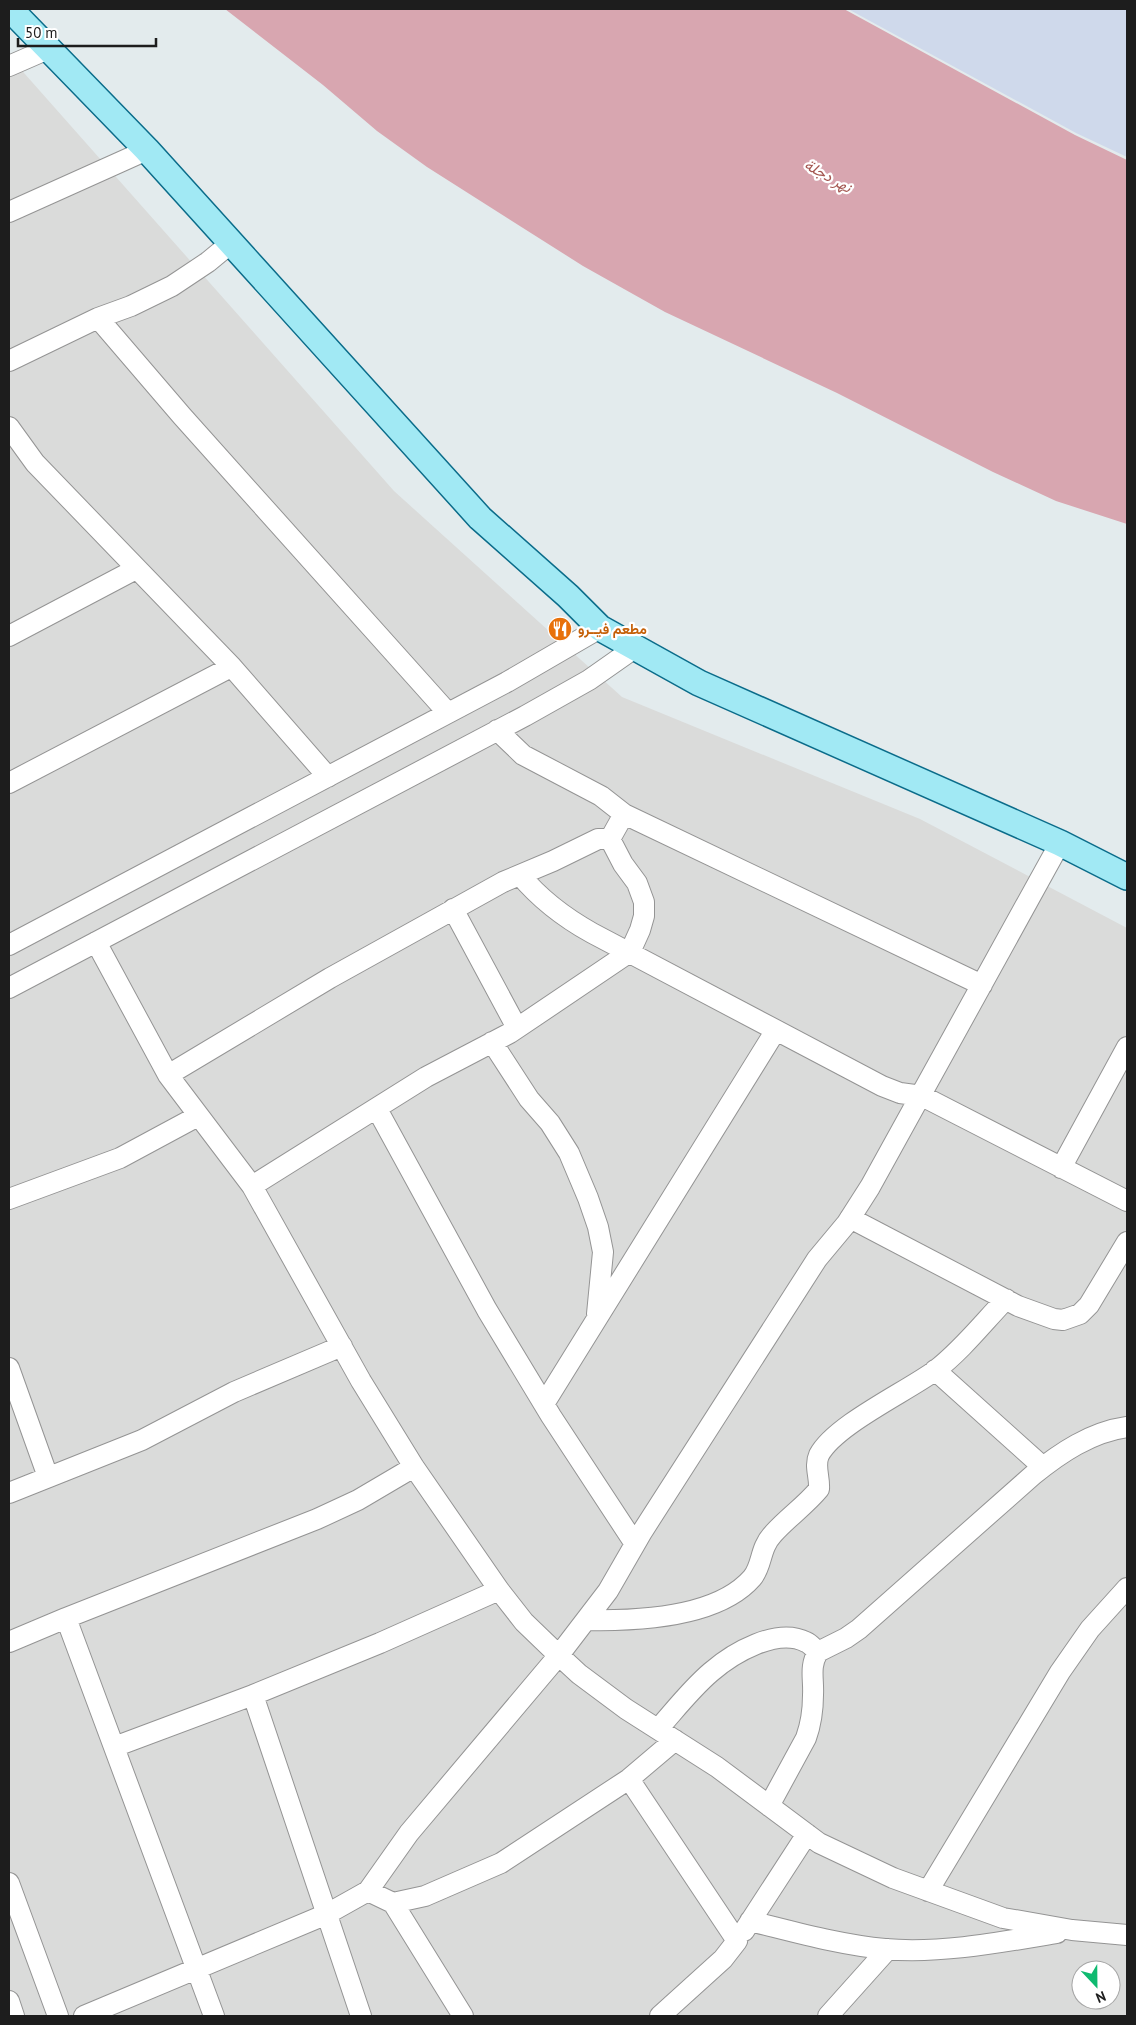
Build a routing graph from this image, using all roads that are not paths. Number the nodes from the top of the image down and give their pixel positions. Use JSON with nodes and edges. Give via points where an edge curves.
{"nodes":[{"id":1,"x":10,"y":9,"type":"edge"},
{"id":2,"x":48,"y":49,"type":"junction"},
{"id":3,"x":9,"y":66,"type":"edge"},
{"id":4,"x":147,"y":150,"type":"junction"},
{"id":5,"x":9,"y":212,"type":"edge"},
{"id":6,"x":231,"y":243,"type":"junction"},
{"id":7,"x":98,"y":318,"type":"junction"},
{"id":8,"x":9,"y":361,"type":"edge"},
{"id":9,"x":9,"y":426,"type":"edge"},
{"id":10,"x":136,"y":569,"type":"junction"},
{"id":11,"x":600,"y":628,"type":"junction"},
{"id":12,"x":9,"y":636,"type":"edge"},
{"id":13,"x":636,"y":647,"type":"junction"},
{"id":14,"x":232,"y":666,"type":"junction"},
{"id":15,"x":448,"y":713,"type":"junction"},
{"id":16,"x":497,"y":730,"type":"junction"},
{"id":17,"x":328,"y":777,"type":"junction"},
{"id":18,"x":9,"y":783,"type":"edge"},
{"id":19,"x":624,"y":814,"type":"junction"},
{"id":20,"x":610,"y":839,"type":"junction"},
{"id":21,"x":1060,"y":843,"type":"junction"},
{"id":22,"x":520,"y":875,"type":"junction"},
{"id":23,"x":1127,"y":877,"type":"edge"},
{"id":24,"x":453,"y":909,"type":"junction"},
{"id":25,"x":96,"y":942,"type":"junction"},
{"id":26,"x":9,"y":945,"type":"edge"},
{"id":27,"x":630,"y":952,"type":"junction"},
{"id":28,"x":982,"y":985,"type":"junction"},
{"id":29,"x":9,"y":988,"type":"edge"},
{"id":30,"x":517,"y":1028,"type":"junction"},
{"id":31,"x":776,"y":1030,"type":"junction"},
{"id":32,"x":492,"y":1042,"type":"junction"},
{"id":33,"x":1127,"y":1048,"type":"edge"},
{"id":34,"x":168,"y":1075,"type":"junction"},
{"id":35,"x":922,"y":1096,"type":"junction"},
{"id":36,"x":377,"y":1108,"type":"junction"},
{"id":37,"x":198,"y":1116,"type":"junction"},
{"id":38,"x":1061,"y":1168,"type":"junction"},
{"id":39,"x":252,"y":1186,"type":"junction"},
{"id":40,"x":9,"y":1199,"type":"edge"},
{"id":41,"x":1127,"y":1202,"type":"edge"},
{"id":42,"x":850,"y":1218,"type":"junction"},
{"id":43,"x":1125,"y":1252,"type":"edge"},
{"id":44,"x":1006,"y":1300,"type":"junction"},
{"id":45,"x":597,"y":1318,"type":"junction"},
{"id":46,"x":342,"y":1346,"type":"junction"},
{"id":47,"x":9,"y":1368,"type":"edge"},
{"id":48,"x":936,"y":1370,"type":"junction"},
{"id":49,"x":544,"y":1404,"type":"junction"},
{"id":50,"x":1127,"y":1427,"type":"edge"},
{"id":51,"x":414,"y":1467,"type":"junction"},
{"id":52,"x":1043,"y":1467,"type":"junction"},
{"id":53,"x":48,"y":1477,"type":"junction"},
{"id":54,"x":9,"y":1493,"type":"edge"},
{"id":55,"x":635,"y":1544,"type":"junction"},
{"id":56,"x":1127,"y":1588,"type":"edge"},
{"id":57,"x":499,"y":1590,"type":"junction"},
{"id":58,"x":66,"y":1618,"type":"junction"},
{"id":59,"x":587,"y":1620,"type":"junction"},
{"id":60,"x":9,"y":1642,"type":"edge"},
{"id":61,"x":818,"y":1652,"type":"junction"},
{"id":62,"x":558,"y":1655,"type":"junction"},
{"id":63,"x":253,"y":1695,"type":"junction"},
{"id":64,"x":658,"y":1729,"type":"junction"},
{"id":65,"x":675,"y":1740,"type":"junction"},
{"id":66,"x":114,"y":1747,"type":"junction"},
{"id":67,"x":629,"y":1779,"type":"junction"},
{"id":68,"x":769,"y":1806,"type":"junction"},
{"id":69,"x":807,"y":1834,"type":"junction"},
{"id":70,"x":9,"y":1883,"type":"edge"},
{"id":71,"x":368,"y":1891,"type":"junction"},
{"id":72,"x":928,"y":1891,"type":"junction"},
{"id":73,"x":393,"y":1903,"type":"junction"},
{"id":74,"x":327,"y":1914,"type":"junction"},
{"id":75,"x":750,"y":1922,"type":"junction"},
{"id":76,"x":1072,"y":1930,"type":"junction"},
{"id":77,"x":1127,"y":1935,"type":"edge"},
{"id":78,"x":737,"y":1942,"type":"junction"},
{"id":79,"x":888,"y":1949,"type":"junction"},
{"id":80,"x":196,"y":1968,"type":"junction"},
{"id":81,"x":9,"y":2001,"type":"edge"},
{"id":82,"x":14,"y":2016,"type":"edge"},
{"id":83,"x":58,"y":2016,"type":"edge"},
{"id":84,"x":84,"y":2016,"type":"edge"},
{"id":85,"x":214,"y":2016,"type":"edge"},
{"id":86,"x":361,"y":2016,"type":"edge"},
{"id":87,"x":463,"y":2016,"type":"edge"},
{"id":88,"x":660,"y":2016,"type":"edge"},
{"id":89,"x":828,"y":2016,"type":"edge"}],
"edges":[{"from":1,"to":2,"type":"main road"},
{"from":2,"to":3,"type":"street"},
{"from":2,"to":4,"type":"main road"},
{"from":4,"to":5,"type":"street"},
{"from":4,"to":6,"type":"main road"},
{"from":6,"to":7,"type":"street","via":[[172,286]]},
{"from":6,"to":11,"type":"main road","via":[[480,518]]},
{"from":7,"to":8,"type":"street"},
{"from":7,"to":15,"type":"street"},
{"from":9,"to":10,"type":"street","via":[[35,463]]},
{"from":10,"to":12,"type":"street"},
{"from":10,"to":14,"type":"street"},
{"from":11,"to":13,"type":"main road"},
{"from":11,"to":15,"type":"street"},
{"from":13,"to":16,"type":"street","via":[[589,680]]},
{"from":13,"to":21,"type":"main road","via":[[699,683]]},
{"from":14,"to":17,"type":"street"},
{"from":14,"to":18,"type":"street"},
{"from":15,"to":17,"type":"street"},
{"from":16,"to":19,"type":"street","via":[[523,755],[601,796]]},
{"from":16,"to":25,"type":"street"},
{"from":17,"to":26,"type":"street"},
{"from":19,"to":20,"type":"street"},
{"from":19,"to":28,"type":"street"},
{"from":20,"to":22,"type":"street","via":[[598,839]]},
{"from":20,"to":27,"type":"street","via":[[637,883],[644,902],[644,916]]},
{"from":21,"to":23,"type":"main road"},
{"from":21,"to":28,"type":"street"},
{"from":22,"to":24,"type":"street"},
{"from":22,"to":27,"type":"street","via":[[547,903],[572,922]]},
{"from":24,"to":30,"type":"street"},
{"from":24,"to":34,"type":"street"},
{"from":25,"to":29,"type":"street"},
{"from":25,"to":34,"type":"street"},
{"from":27,"to":30,"type":"street"},
{"from":27,"to":31,"type":"street"},
{"from":28,"to":35,"type":"street"},
{"from":30,"to":32,"type":"street"},
{"from":31,"to":35,"type":"street","via":[[882,1086]]},
{"from":31,"to":45,"type":"street"},
{"from":32,"to":36,"type":"street"},
{"from":32,"to":45,"type":"street","via":[[524,1091],[550,1123],[588,1198],[603,1252]]},
{"from":33,"to":38,"type":"street"},
{"from":34,"to":37,"type":"street"},
{"from":35,"to":38,"type":"street"},
{"from":35,"to":42,"type":"street"},
{"from":36,"to":39,"type":"street"},
{"from":36,"to":49,"type":"street","via":[[442,1231]]},
{"from":37,"to":39,"type":"street"},
{"from":37,"to":40,"type":"street","via":[[120,1158]]},
{"from":38,"to":41,"type":"street"},
{"from":39,"to":46,"type":"street"},
{"from":42,"to":44,"type":"street"},
{"from":42,"to":55,"type":"street","via":[[817,1259]]},
{"from":43,"to":44,"type":"street","via":[[1090,1305],[1073,1317],[1054,1319]]},
{"from":44,"to":48,"type":"street"},
{"from":45,"to":49,"type":"street"},
{"from":46,"to":51,"type":"street"},
{"from":46,"to":53,"type":"street","via":[[234,1392],[142,1440]]},
{"from":47,"to":53,"type":"street"},
{"from":48,"to":52,"type":"street"},
{"from":48,"to":59,"type":"street","via":[[846,1428],[824,1448],[817,1461],[818,1489],[773,1534],[764,1546],[756,1573],[743,1587],[708,1606],[666,1615],[615,1621]]},
{"from":49,"to":55,"type":"street"},
{"from":50,"to":52,"type":"street","via":[[1086,1440]]},
{"from":51,"to":57,"type":"street"},
{"from":51,"to":58,"type":"street","via":[[317,1520]]},
{"from":52,"to":61,"type":"street","via":[[859,1629]]},
{"from":53,"to":54,"type":"street"},
{"from":55,"to":59,"type":"street"},
{"from":56,"to":72,"type":"street","via":[[1090,1629],[1060,1672]]},
{"from":57,"to":62,"type":"street","via":[[524,1622]]},
{"from":57,"to":63,"type":"street"},
{"from":58,"to":60,"type":"street"},
{"from":58,"to":66,"type":"street"},
{"from":59,"to":62,"type":"street"},
{"from":61,"to":64,"type":"street","via":[[808,1643],[791,1638],[763,1641],[709,1673]]},
{"from":61,"to":68,"type":"street","via":[[811,1668],[813,1699],[809,1729]]},
{"from":62,"to":64,"type":"street","via":[[618,1703]]},
{"from":62,"to":71,"type":"street","via":[[409,1832]]},
{"from":63,"to":66,"type":"street"},
{"from":63,"to":74,"type":"street"},
{"from":64,"to":65,"type":"street"},
{"from":65,"to":67,"type":"street"},
{"from":65,"to":68,"type":"street"},
{"from":66,"to":80,"type":"street"},
{"from":67,"to":73,"type":"street","via":[[501,1863],[425,1896]]},
{"from":67,"to":78,"type":"street"},
{"from":68,"to":69,"type":"street"},
{"from":69,"to":72,"type":"street","via":[[835,1851]]},
{"from":69,"to":75,"type":"street"},
{"from":70,"to":83,"type":"street"},
{"from":71,"to":73,"type":"street"},
{"from":71,"to":74,"type":"street"},
{"from":72,"to":76,"type":"street","via":[[1003,1918]]},
{"from":73,"to":87,"type":"street"},
{"from":74,"to":80,"type":"street"},
{"from":74,"to":86,"type":"street"},
{"from":75,"to":78,"type":"street"},
{"from":75,"to":79,"type":"street","via":[[853,1945]]},
{"from":76,"to":77,"type":"street"},
{"from":76,"to":79,"type":"street","via":[[980,1945]]},
{"from":78,"to":88,"type":"street","via":[[723,1959]]},
{"from":79,"to":89,"type":"street"},
{"from":80,"to":84,"type":"street"},
{"from":80,"to":85,"type":"street"},
{"from":81,"to":82,"type":"street"}]}
